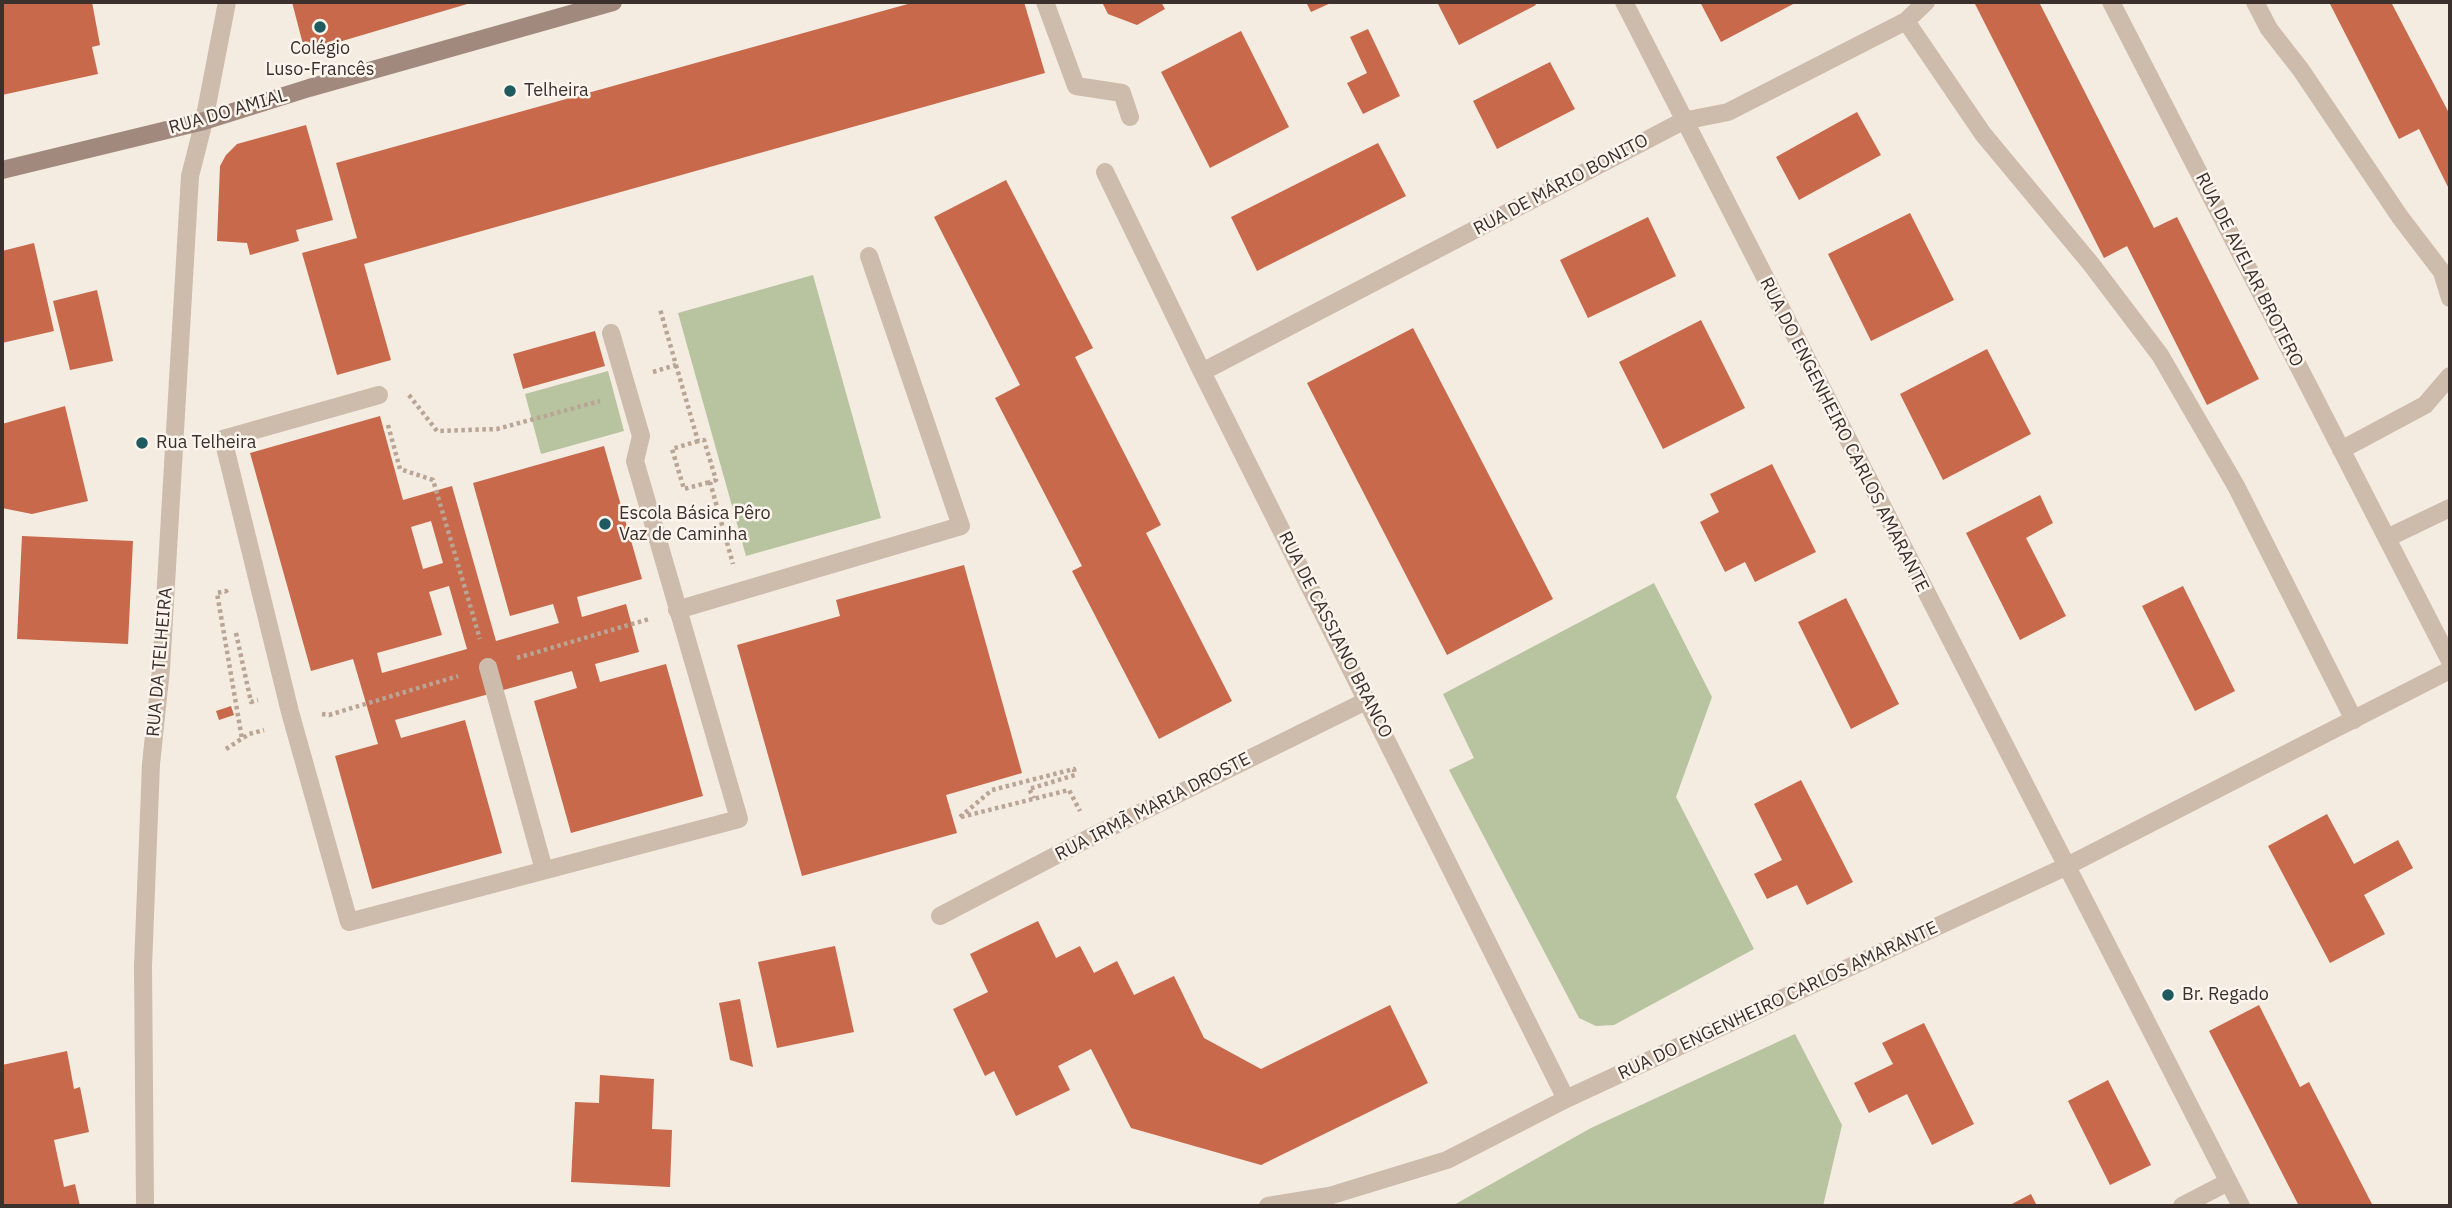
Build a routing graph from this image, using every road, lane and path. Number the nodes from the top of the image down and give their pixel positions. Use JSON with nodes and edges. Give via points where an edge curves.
{"nodes":[{"id":1,"x":227,"y":2,"type":"edge"},
{"id":2,"x":613,"y":2,"type":"edge"},
{"id":3,"x":1045,"y":2,"type":"edge"},
{"id":4,"x":1624,"y":2,"type":"edge"},
{"id":5,"x":2111,"y":2,"type":"edge"},
{"id":6,"x":2255,"y":2,"type":"edge"},
{"id":7,"x":1922,"y":4,"type":"edge"},
{"id":8,"x":1906,"y":21,"type":"junction"},
{"id":9,"x":1130,"y":117,"type":"dead end"},
{"id":10,"x":204,"y":121,"type":"junction"},
{"id":11,"x":1683,"y":121,"type":"junction"},
{"id":12,"x":2,"y":170,"type":"edge"},
{"id":13,"x":1105,"y":172,"type":"dead end"},
{"id":14,"x":869,"y":256,"type":"dead end"},
{"id":15,"x":2450,"y":298,"type":"edge"},
{"id":16,"x":660,"y":309,"type":"dead end"},
{"id":17,"x":611,"y":332,"type":"dead end"},
{"id":18,"x":676,"y":365,"type":"junction"},
{"id":19,"x":1202,"y":372,"type":"junction"},
{"id":20,"x":2450,"y":376,"type":"edge"},
{"id":21,"x":627,"y":386,"type":"junction"},
{"id":22,"x":379,"y":395,"type":"junction"},
{"id":23,"x":698,"y":442,"type":"junction"},
{"id":24,"x":2341,"y":450,"type":"junction"},
{"id":25,"x":710,"y":482,"type":"junction"},
{"id":26,"x":2450,"y":508,"type":"edge"},
{"id":27,"x":2387,"y":538,"type":"junction"},
{"id":28,"x":742,"y":592,"type":"junction"},
{"id":29,"x":229,"y":603,"type":"dead end"},
{"id":30,"x":677,"y":610,"type":"junction"},
{"id":31,"x":235,"y":628,"type":"dead end"},
{"id":32,"x":2450,"y":661,"type":"edge"},
{"id":33,"x":488,"y":667,"type":"joint"},
{"id":34,"x":2450,"y":670,"type":"edge"},
{"id":35,"x":1368,"y":700,"type":"junction"},
{"id":36,"x":290,"y":712,"type":"junction"},
{"id":37,"x":2354,"y":720,"type":"junction"},
{"id":38,"x":271,"y":729,"type":"dead end"},
{"id":39,"x":242,"y":739,"type":"junction"},
{"id":40,"x":226,"y":749,"type":"dead end"},
{"id":41,"x":1034,"y":798,"type":"junction"},
{"id":42,"x":1093,"y":836,"type":"junction"},
{"id":43,"x":2065,"y":867,"type":"junction"},
{"id":44,"x":544,"y":870,"type":"junction"},
{"id":45,"x":940,"y":916,"type":"dead end"},
{"id":46,"x":1566,"y":1099,"type":"junction"},
{"id":47,"x":2228,"y":1182,"type":"junction"},
{"id":48,"x":145,"y":1206,"type":"edge"},
{"id":49,"x":1268,"y":1206,"type":"edge"},
{"id":50,"x":2182,"y":1206,"type":"edge"},
{"id":51,"x":2241,"y":1206,"type":"edge"}],
"edges":[{"from":1,"to":10,"type":"street","name":"RUA DA TELHEIRA"},
{"from":2,"to":10,"type":"main road","name":"RUA DO AMIAL"},
{"from":3,"to":9,"type":"street","via":[[1076,86],[1122,93]]},
{"from":4,"to":11,"type":"street","name":"RUA DO ENGENHEIRO CARLOS AMARANTE"},
{"from":5,"to":24,"type":"street","name":"RUA DE AVELAR BROTERO"},
{"from":6,"to":15,"type":"street","via":[[2269,29],[2442,272]]},
{"from":7,"to":8,"type":"street","name":"RUA DE MÁRIO BONITO"},
{"from":8,"to":11,"type":"street","name":"RUA DE MÁRIO BONITO","via":[[1728,112]]},
{"from":8,"to":37,"type":"street","via":[[1983,134],[2160,355],[2236,486]]},
{"from":10,"to":12,"type":"main road","name":"RUA DO AMIAL"},
{"from":10,"to":48,"type":"street","name":"RUA DA TELHEIRA","via":[[190,176],[161,669],[151,764],[143,966]]},
{"from":11,"to":19,"type":"street","name":"RUA DE MÁRIO BONITO"},
{"from":11,"to":43,"type":"street","name":"RUA DO ENGENHEIRO CARLOS AMARANTE"},
{"from":13,"to":19,"type":"street","name":"RUA DE CASSIANO BRANCO"},
{"from":14,"to":28,"type":"street","via":[[961,526]]},
{"from":16,"to":18,"type":"path"},
{"from":17,"to":21,"type":"street"},
{"from":18,"to":21,"type":"path"},
{"from":18,"to":23,"type":"path"},
{"from":19,"to":35,"type":"street","name":"RUA DE CASSIANO BRANCO"},
{"from":20,"to":24,"type":"street","via":[[2425,405]]},
{"from":21,"to":22,"type":"path","via":[[497,429],[437,430],[404,388]]},
{"from":21,"to":30,"type":"street","via":[[641,436],[635,461]]},
{"from":22,"to":33,"type":"path","via":[[400,468],[433,480]]},
{"from":22,"to":36,"type":"street","via":[[223,439]]},
{"from":23,"to":25,"type":"path","via":[[704,440],[716,480]]},
{"from":23,"to":25,"type":"path","via":[[672,449],[676,469],[684,489]]},
{"from":24,"to":27,"type":"street","name":"RUA DE AVELAR BROTERO"},
{"from":25,"to":28,"type":"path"},
{"from":26,"to":27,"type":"street"},
{"from":27,"to":32,"type":"street","name":"RUA DE AVELAR BROTERO"},
{"from":28,"to":30,"type":"street"},
{"from":29,"to":39,"type":"path","via":[[226,591],[218,593]]},
{"from":30,"to":44,"type":"street","via":[[739,819]]},
{"from":31,"to":36,"type":"path","via":[[251,702],[265,698]]},
{"from":33,"to":44,"type":"street"},
{"from":34,"to":37,"type":"street","name":"RUA DO ENGENHEIRO CARLOS AMARANTE"},
{"from":35,"to":42,"type":"street","name":"RUA IRMÃ MARIA DROSTE"},
{"from":35,"to":46,"type":"street","name":"RUA DE CASSIANO BRANCO"},
{"from":36,"to":44,"type":"street","via":[[349,922]]},
{"from":37,"to":43,"type":"street","name":"RUA DO ENGENHEIRO CARLOS AMARANTE"},
{"from":38,"to":39,"type":"path"},
{"from":39,"to":40,"type":"path"},
{"from":41,"to":41,"type":"path","via":[[1029,789],[1076,775],[1074,769],[992,790],[960,817]]},
{"from":41,"to":42,"type":"path","via":[[1069,790]]},
{"from":42,"to":45,"type":"street","name":"RUA IRMÃ MARIA DROSTE"},
{"from":43,"to":46,"type":"street","name":"RUA DO ENGENHEIRO CARLOS AMARANTE"},
{"from":43,"to":47,"type":"street","name":"RUA DO ENGENHEIRO CARLOS AMARANTE"},
{"from":46,"to":49,"type":"street","name":"RUA DO ENGENHEIRO CARLOS AMARANTE","via":[[1447,1160],[1329,1196]]},
{"from":47,"to":50,"type":"street"},
{"from":47,"to":51,"type":"street","name":"RUA DO ENGENHEIRO CARLOS AMARANTE"}]}
